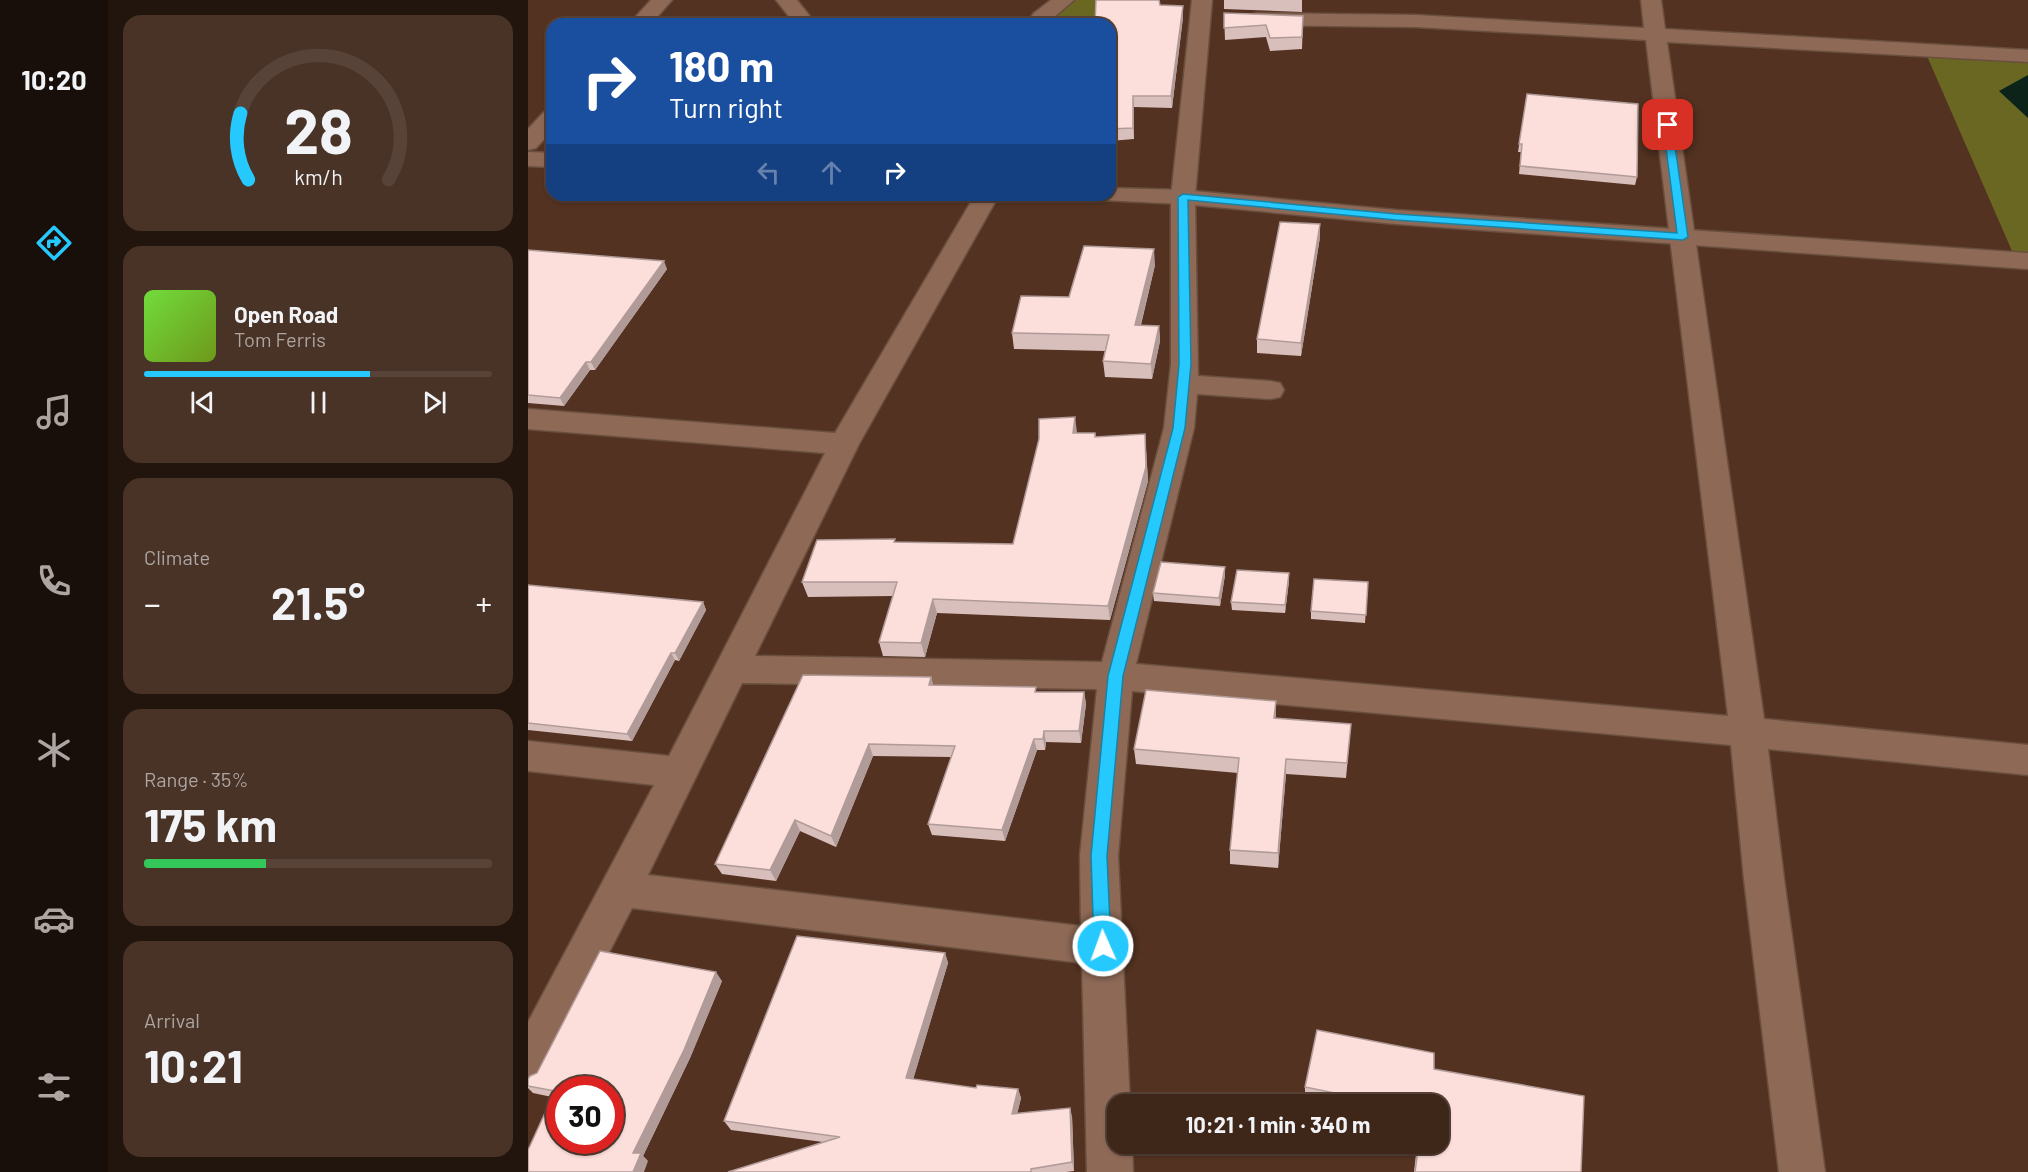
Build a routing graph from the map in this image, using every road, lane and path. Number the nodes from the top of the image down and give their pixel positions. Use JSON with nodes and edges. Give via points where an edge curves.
{"nodes":[{"id":1,"x":662,"y":0,"type":"edge"},
{"id":2,"x":786,"y":0,"type":"edge"},
{"id":3,"x":1064,"y":0,"type":"edge"},
{"id":4,"x":1651,"y":0,"type":"edge"},
{"id":5,"x":1215,"y":12,"type":"edge"},
{"id":6,"x":645,"y":18,"type":"edge"},
{"id":7,"x":801,"y":18,"type":"edge"},
{"id":8,"x":1040,"y":18,"type":"edge"},
{"id":9,"x":1656,"y":35,"type":"junction"},
{"id":10,"x":2028,"y":56,"type":"edge"},
{"id":11,"x":546,"y":124,"type":"edge"},
{"id":12,"x":528,"y":143,"type":"edge"},
{"id":13,"x":528,"y":159,"type":"edge"},
{"id":14,"x":546,"y":160,"type":"edge"},
{"id":15,"x":1116,"y":195,"type":"edge"},
{"id":16,"x":1183,"y":197,"type":"junction"},
{"id":17,"x":984,"y":201,"type":"edge"},
{"id":18,"x":1683,"y":237,"type":"junction"},
{"id":19,"x":2028,"y":261,"type":"edge"},
{"id":20,"x":1183,"y":384,"type":"junction"},
{"id":21,"x":1270,"y":390,"type":"dead end"},
{"id":22,"x":528,"y":419,"type":"edge"},
{"id":23,"x":844,"y":444,"type":"junction"},
{"id":24,"x":732,"y":669,"type":"junction"},
{"id":25,"x":1116,"y":676,"type":"junction"},
{"id":26,"x":1748,"y":732,"type":"junction"},
{"id":27,"x":528,"y":756,"type":"edge"},
{"id":28,"x":2028,"y":760,"type":"edge"},
{"id":29,"x":680,"y":772,"type":"junction"},
{"id":30,"x":621,"y":889,"type":"junction"},
{"id":31,"x":1103,"y":946,"type":"junction"},
{"id":32,"x":528,"y":1065,"type":"edge"},
{"id":33,"x":1110,"y":1172,"type":"edge"},
{"id":34,"x":1802,"y":1172,"type":"edge"}],
"edges":[{"from":1,"to":6,"type":"street"},
{"from":2,"to":7,"type":"street"},
{"from":3,"to":8,"type":"street"},
{"from":4,"to":9,"type":"street"},
{"from":5,"to":9,"type":"street","via":[[1278,20],[1416,21]]},
{"from":5,"to":16,"type":"street"},
{"from":9,"to":10,"type":"street"},
{"from":9,"to":18,"type":"street"},
{"from":11,"to":12,"type":"street"},
{"from":13,"to":14,"type":"street"},
{"from":15,"to":16,"type":"street"},
{"from":16,"to":18,"type":"street"},
{"from":16,"to":20,"type":"street"},
{"from":17,"to":23,"type":"street"},
{"from":18,"to":19,"type":"street"},
{"from":18,"to":26,"type":"street"},
{"from":20,"to":21,"type":"street"},
{"from":20,"to":25,"type":"street","via":[[1179,428]]},
{"from":22,"to":23,"type":"street"},
{"from":23,"to":24,"type":"street"},
{"from":24,"to":25,"type":"street"},
{"from":24,"to":29,"type":"street"},
{"from":25,"to":26,"type":"street"},
{"from":25,"to":31,"type":"street","via":[[1099,856]]},
{"from":26,"to":28,"type":"street"},
{"from":26,"to":34,"type":"street"},
{"from":27,"to":29,"type":"street"},
{"from":29,"to":30,"type":"street"},
{"from":30,"to":31,"type":"street"},
{"from":30,"to":32,"type":"street"},
{"from":31,"to":33,"type":"street"}]}
